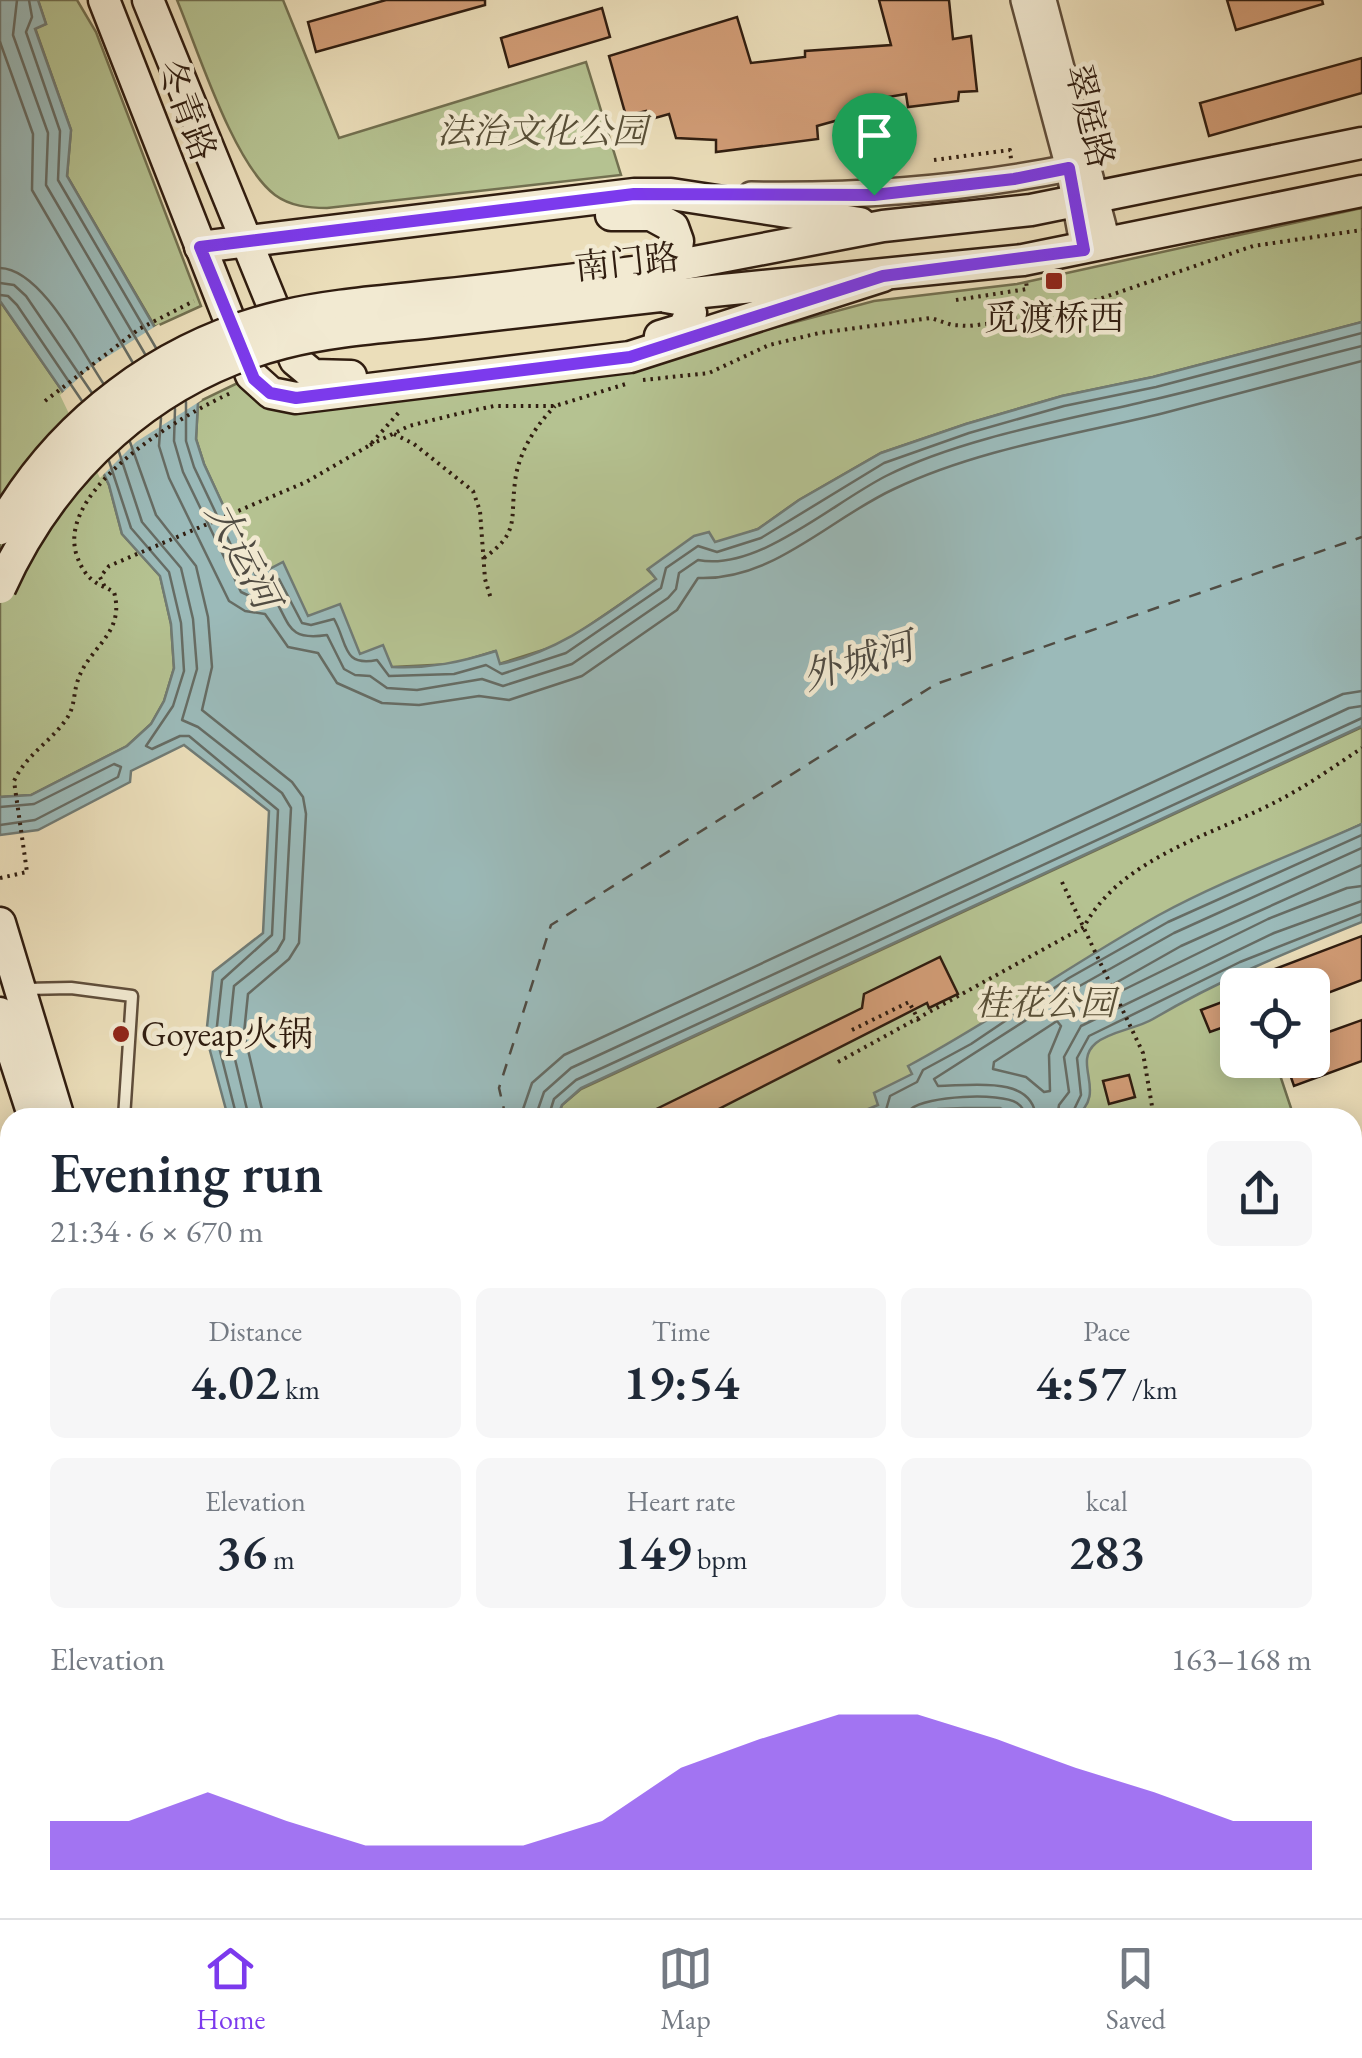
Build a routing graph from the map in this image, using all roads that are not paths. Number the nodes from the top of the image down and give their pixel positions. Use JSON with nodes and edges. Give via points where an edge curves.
{"nodes":[{"id":1,"x":104,"y":0,"type":"edge"},
{"id":2,"x":148,"y":0,"type":"edge"},
{"id":3,"x":1024,"y":0,"type":"edge"},
{"id":4,"x":1044,"y":0,"type":"edge"},
{"id":5,"x":1362,"y":143,"type":"edge"},
{"id":6,"x":1069,"y":168,"type":"junction"},
{"id":7,"x":1362,"y":192,"type":"edge"},
{"id":8,"x":671,"y":194,"type":"junction"},
{"id":9,"x":1086,"y":200,"type":"junction"},
{"id":10,"x":883,"y":226,"type":"junction"},
{"id":11,"x":1096,"y":247,"type":"junction"},
{"id":12,"x":249,"y":248,"type":"junction"},
{"id":13,"x":208,"y":267,"type":"junction"},
{"id":14,"x":883,"y":276,"type":"junction"},
{"id":15,"x":659,"y":283,"type":"junction"},
{"id":16,"x":0,"y":529,"type":"edge"},
{"id":17,"x":0,"y":588,"type":"edge"},
{"id":18,"x":2,"y":939,"type":"edge"},
{"id":19,"x":6,"y":999,"type":"edge"},
{"id":20,"x":32,"y":1108,"type":"edge"},
{"id":21,"x":55,"y":1108,"type":"edge"},
{"id":22,"x":125,"y":1108,"type":"edge"}],
"edges":[{"from":1,"to":13,"type":"main road","name":"冬青路"},
{"from":2,"to":12,"type":"main road","name":"冬青路"},
{"from":3,"to":6,"type":"street","name":"翠庭路"},
{"from":4,"to":9,"type":"street","name":"翠庭路"},
{"from":5,"to":9,"type":"main road","name":"南门路"},
{"from":6,"to":8,"type":"street","via":[[874,195]]},
{"from":6,"to":9,"type":"street","name":"翠庭路"},
{"from":7,"to":11,"type":"main road","name":"南门路"},
{"from":8,"to":10,"type":"main road"},
{"from":8,"to":12,"type":"main road"},
{"from":9,"to":10,"type":"main road","name":"南门路"},
{"from":9,"to":11,"type":"street","name":"翠庭路"},
{"from":10,"to":15,"type":"main road","name":"南门路"},
{"from":11,"to":14,"type":"main road","name":"南门路"},
{"from":12,"to":13,"type":"main road"},
{"from":12,"to":15,"type":"main road","via":[[637,214],[664,220],[676,232],[676,255]]},
{"from":12,"to":15,"type":"main road","name":"冬青路","via":[[295,360],[329,378],[683,330],[688,306]]},
{"from":13,"to":14,"type":"main road","name":"冬青路","via":[[256,383],[289,398],[630,357]]},
{"from":14,"to":15,"type":"main road","name":"南门路"},
{"from":15,"to":16,"type":"main road","name":"南门路","bridge":true,"via":[[308,311],[224,334],[147,374],[100,408],[39,470]]},
{"from":15,"to":17,"type":"main road","name":"南门路","bridge":true,"via":[[311,337],[226,362],[147,405],[80,464],[35,522]]},
{"from":18,"to":19,"type":"main road"},
{"from":19,"to":20,"type":"main road"},
{"from":19,"to":21,"type":"main road"},
{"from":19,"to":22,"type":"lane","via":[[70,988],[132,996]]}]}
